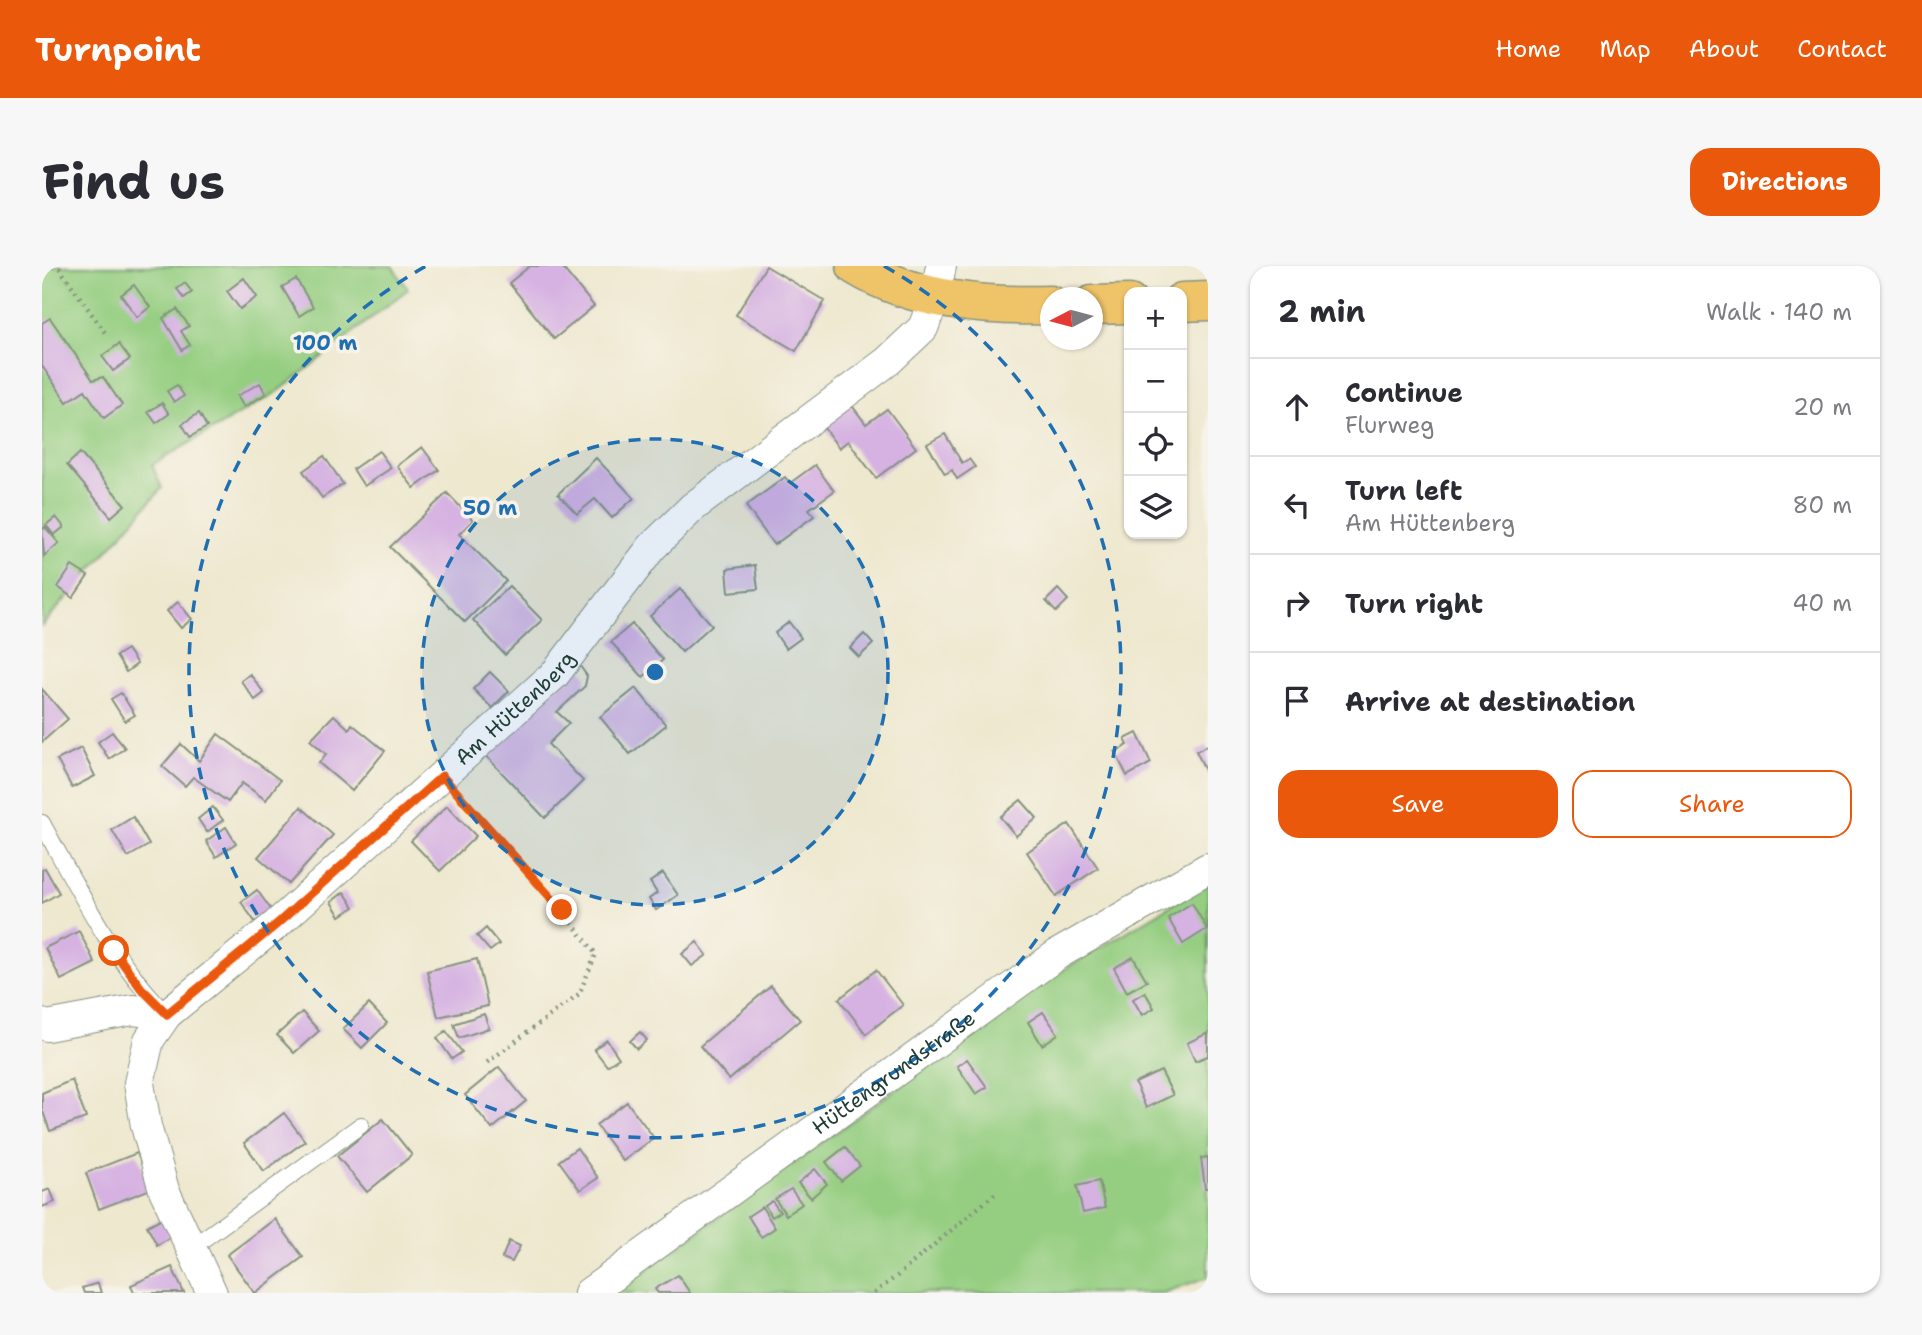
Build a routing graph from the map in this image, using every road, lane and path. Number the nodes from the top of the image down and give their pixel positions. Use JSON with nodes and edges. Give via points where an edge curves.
{"nodes":[{"id":1,"x":52,"y":266,"type":"edge"},
{"id":2,"x":856,"y":266,"type":"edge"},
{"id":3,"x":62,"y":268,"type":"edge"},
{"id":4,"x":938,"y":282,"type":"edge"},
{"id":5,"x":1208,"y":301,"type":"edge"},
{"id":6,"x":1187,"y":302,"type":"edge"},
{"id":7,"x":1124,"y":304,"type":"edge"},
{"id":8,"x":1040,"y":305,"type":"edge"},
{"id":9,"x":1103,"y":305,"type":"edge"},
{"id":10,"x":106,"y":334,"type":"dead end"},
{"id":11,"x":442,"y":776,"type":"junction"},
{"id":12,"x":42,"y":822,"type":"edge"},
{"id":13,"x":1208,"y":868,"type":"edge"},
{"id":14,"x":167,"y":1014,"type":"junction"},
{"id":15,"x":42,"y":1024,"type":"edge"},
{"id":16,"x":485,"y":1064,"type":"dead end"},
{"id":17,"x":361,"y":1125,"type":"dead end"},
{"id":18,"x":997,"y":1192,"type":"dead end"},
{"id":19,"x":191,"y":1248,"type":"junction"},
{"id":20,"x":212,"y":1293,"type":"edge"},
{"id":21,"x":589,"y":1293,"type":"edge"},
{"id":22,"x":874,"y":1293,"type":"edge"}],
"edges":[{"from":1,"to":3,"type":"path"},
{"from":2,"to":4,"type":"main road","via":[[901,288]]},
{"from":3,"to":10,"type":"path"},
{"from":4,"to":8,"type":"main road","via":[[978,303]]},
{"from":4,"to":11,"type":"street","name":"Am Hüttenberg","via":[[923,328],[888,361],[693,507],[652,547],[555,674]]},
{"from":5,"to":6,"type":"main road"},
{"from":7,"to":9,"type":"main road"},
{"from":11,"to":14,"type":"street","name":"Am Hüttenberg","via":[[277,924]]},
{"from":11,"to":16,"type":"path","via":[[596,954],[579,994]]},
{"from":12,"to":14,"type":"lane","via":[[114,951]]},
{"from":13,"to":21,"type":"street","name":"Hüttengrundstraße","via":[[1058,954]]},
{"from":14,"to":15,"type":"street","via":[[133,1010]]},
{"from":14,"to":19,"type":"street","name":"Am Hüttenberg","via":[[149,1040],[139,1083],[164,1190]]},
{"from":17,"to":19,"type":"lane"},
{"from":18,"to":22,"type":"path"},
{"from":19,"to":20,"type":"street","name":"Am Hüttenberg"}]}
